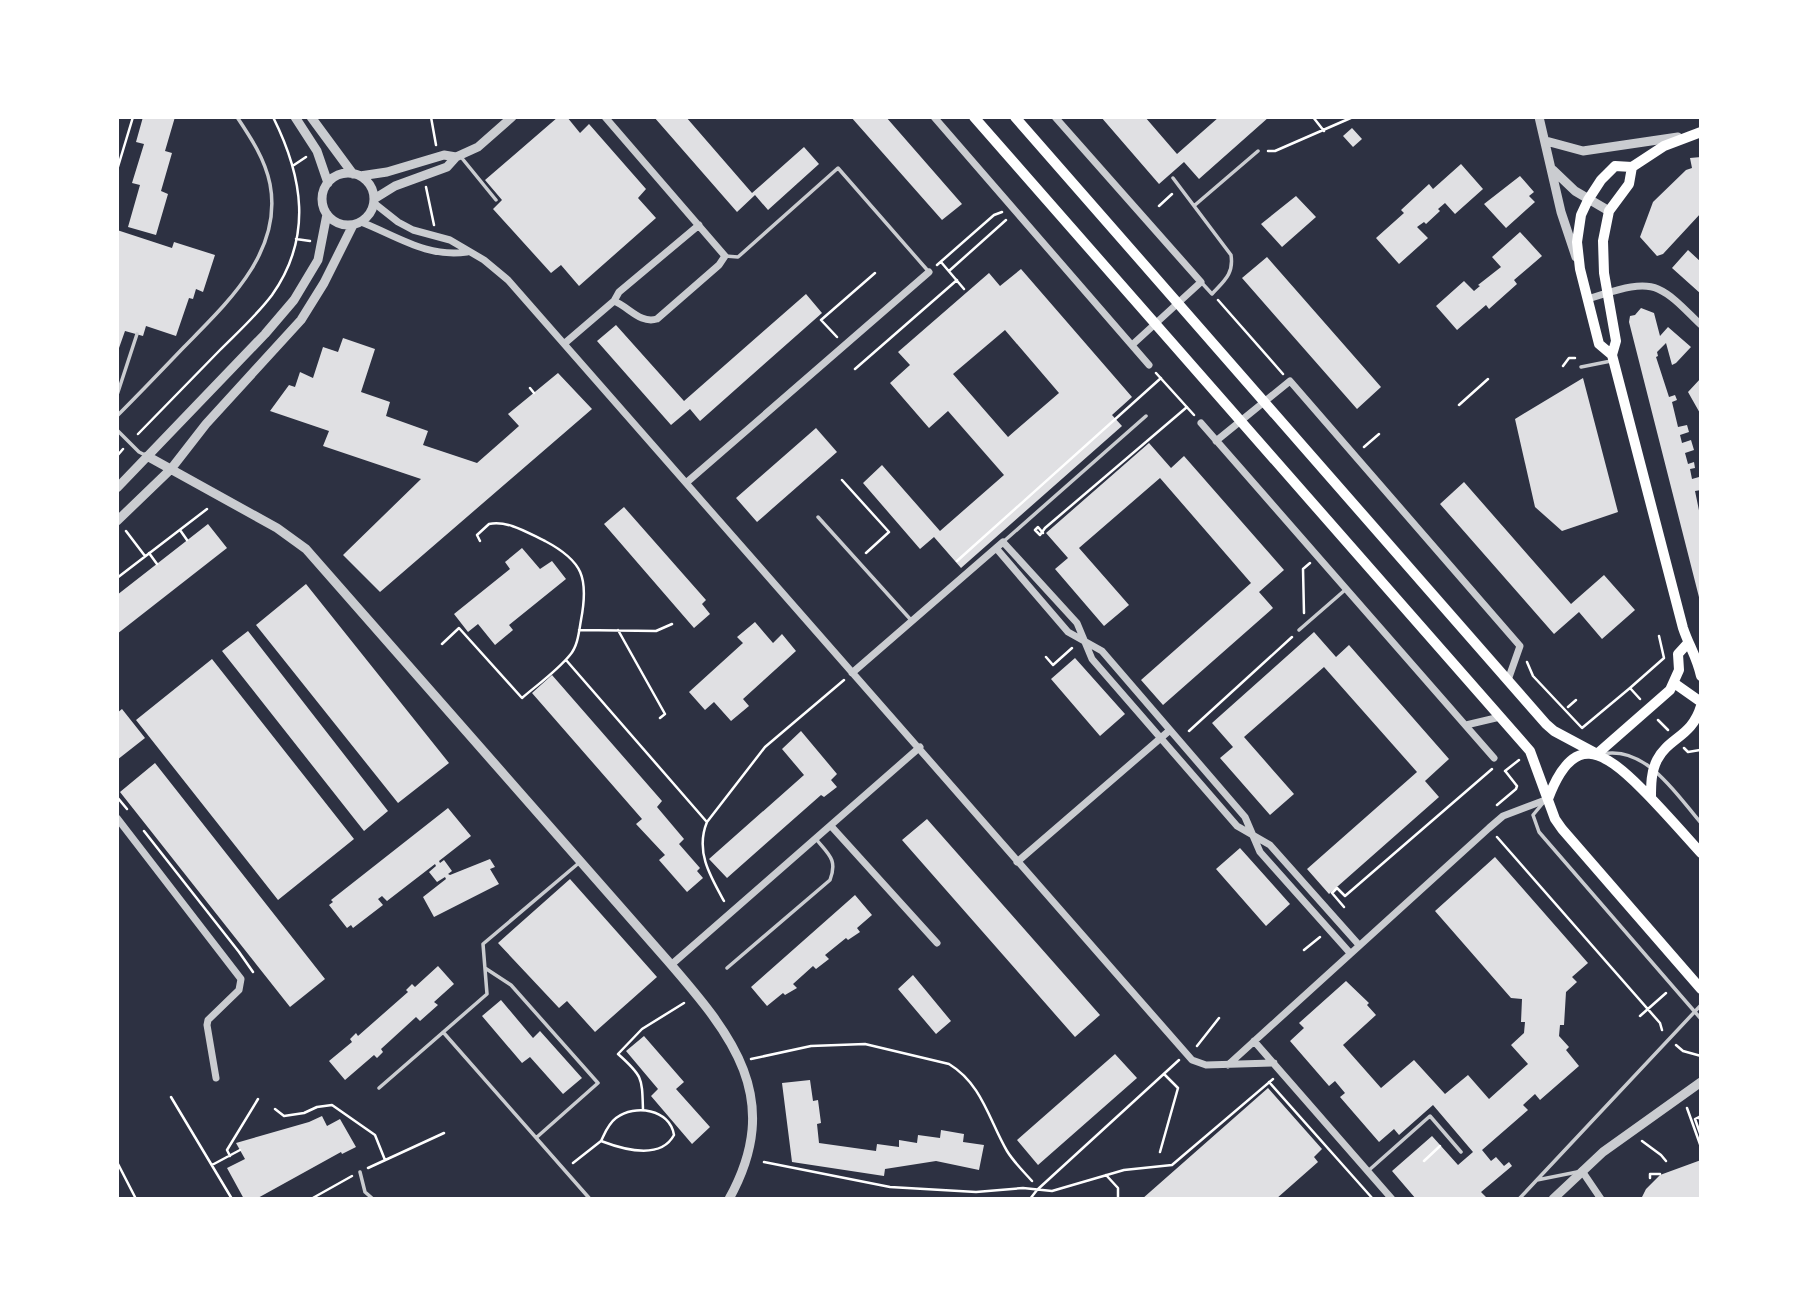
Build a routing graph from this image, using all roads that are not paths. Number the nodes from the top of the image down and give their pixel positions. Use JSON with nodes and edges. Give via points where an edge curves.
{"nodes":[{"id":1,"x":237,"y":117,"type":"edge"},
{"id":2,"x":295,"y":117,"type":"edge"},
{"id":3,"x":311,"y":117,"type":"edge"},
{"id":4,"x":512,"y":117,"type":"edge"},
{"id":5,"x":605,"y":117,"type":"edge"},
{"id":6,"x":934,"y":117,"type":"edge"},
{"id":7,"x":974,"y":117,"type":"edge"},
{"id":8,"x":1015,"y":117,"type":"edge"},
{"id":9,"x":1055,"y":117,"type":"edge"},
{"id":10,"x":1539,"y":117,"type":"edge"},
{"id":11,"x":1701,"y":132,"type":"edge"},
{"id":12,"x":1686,"y":136,"type":"junction"},
{"id":13,"x":1546,"y":141,"type":"junction"},
{"id":14,"x":1258,"y":151,"type":"road end"},
{"id":15,"x":457,"y":157,"type":"junction"},
{"id":16,"x":1632,"y":167,"type":"junction"},
{"id":17,"x":1552,"y":169,"type":"junction"},
{"id":18,"x":356,"y":175,"type":"junction"},
{"id":19,"x":1172,"y":178,"type":"dead end"},
{"id":20,"x":328,"y":183,"type":"junction"},
{"id":21,"x":496,"y":200,"type":"dead end"},
{"id":22,"x":1588,"y":200,"type":"junction"},
{"id":23,"x":374,"y":201,"type":"junction"},
{"id":24,"x":1195,"y":205,"type":"junction"},
{"id":25,"x":1609,"y":211,"type":"junction"},
{"id":26,"x":327,"y":214,"type":"junction"},
{"id":27,"x":357,"y":223,"type":"junction"},
{"id":28,"x":699,"y":225,"type":"junction"},
{"id":29,"x":468,"y":252,"type":"junction"},
{"id":30,"x":725,"y":256,"type":"junction"},
{"id":31,"x":1580,"y":269,"type":"junction"},
{"id":32,"x":929,"y":272,"type":"joint"},
{"id":33,"x":1201,"y":282,"type":"junction"},
{"id":34,"x":1607,"y":294,"type":"junction"},
{"id":35,"x":1587,"y":299,"type":"junction"},
{"id":36,"x":614,"y":301,"type":"junction"},
{"id":37,"x":1178,"y":304,"type":"junction"},
{"id":38,"x":1156,"y":324,"type":"junction"},
{"id":39,"x":1701,"y":325,"type":"edge"},
{"id":40,"x":137,"y":334,"type":"dead end"},
{"id":41,"x":565,"y":343,"type":"junction"},
{"id":42,"x":1132,"y":345,"type":"junction"},
{"id":43,"x":1613,"y":358,"type":"junction"},
{"id":44,"x":1149,"y":365,"type":"road end"},
{"id":45,"x":1581,"y":367,"type":"dead end"},
{"id":46,"x":117,"y":396,"type":"edge"},
{"id":47,"x":1264,"y":402,"type":"junction"},
{"id":48,"x":117,"y":416,"type":"edge"},
{"id":49,"x":1146,"y":416,"type":"dead end"},
{"id":50,"x":1240,"y":420,"type":"junction"},
{"id":51,"x":1201,"y":423,"type":"road end"},
{"id":52,"x":117,"y":430,"type":"edge"},
{"id":53,"x":1216,"y":441,"type":"junction"},
{"id":54,"x":147,"y":456,"type":"junction"},
{"id":55,"x":171,"y":469,"type":"junction"},
{"id":56,"x":686,"y":482,"type":"junction"},
{"id":57,"x":117,"y":488,"type":"edge"},
{"id":58,"x":818,"y":517,"type":"dead end"},
{"id":59,"x":117,"y":521,"type":"edge"},
{"id":60,"x":1003,"y":542,"type":"junction"},
{"id":61,"x":996,"y":548,"type":"junction"},
{"id":62,"x":1347,"y":589,"type":"junction"},
{"id":63,"x":912,"y":621,"type":"junction"},
{"id":64,"x":1300,"y":630,"type":"road end"},
{"id":65,"x":1082,"y":639,"type":"junction"},
{"id":66,"x":1688,"y":643,"type":"junction"},
{"id":67,"x":852,"y":673,"type":"junction"},
{"id":68,"x":1701,"y":676,"type":"edge"},
{"id":69,"x":1508,"y":680,"type":"junction"},
{"id":70,"x":1674,"y":683,"type":"junction"},
{"id":71,"x":1701,"y":704,"type":"edge"},
{"id":72,"x":1500,"y":717,"type":"junction"},
{"id":73,"x":1466,"y":725,"type":"junction"},
{"id":74,"x":1170,"y":730,"type":"junction"},
{"id":75,"x":1161,"y":737,"type":"junction"},
{"id":76,"x":920,"y":747,"type":"junction"},
{"id":77,"x":1597,"y":754,"type":"junction"},
{"id":78,"x":1496,"y":761,"type":"road end"},
{"id":79,"x":1653,"y":770,"type":"junction"},
{"id":80,"x":1548,"y":799,"type":"junction"},
{"id":81,"x":1651,"y":799,"type":"junction"},
{"id":82,"x":117,"y":818,"type":"edge"},
{"id":83,"x":1701,"y":823,"type":"edge"},
{"id":84,"x":831,"y":826,"type":"junction"},
{"id":85,"x":1253,"y":834,"type":"junction"},
{"id":86,"x":816,"y":839,"type":"junction"},
{"id":87,"x":1701,"y":853,"type":"edge"},
{"id":88,"x":580,"y":861,"type":"junction"},
{"id":89,"x":1017,"y":862,"type":"junction"},
{"id":90,"x":937,"y":943,"type":"dead end"},
{"id":91,"x":1359,"y":945,"type":"junction"},
{"id":92,"x":1350,"y":953,"type":"junction"},
{"id":93,"x":671,"y":965,"type":"junction"},
{"id":94,"x":485,"y":968,"type":"junction"},
{"id":95,"x":727,"y":968,"type":"dead end"},
{"id":96,"x":1701,"y":989,"type":"edge"},
{"id":97,"x":1701,"y":1005,"type":"edge"},
{"id":98,"x":1695,"y":1012,"type":"junction"},
{"id":99,"x":1701,"y":1018,"type":"edge"},
{"id":100,"x":443,"y":1032,"type":"junction"},
{"id":101,"x":1254,"y":1041,"type":"junction"},
{"id":102,"x":1273,"y":1063,"type":"junction"},
{"id":103,"x":1227,"y":1065,"type":"junction"},
{"id":104,"x":216,"y":1079,"type":"dead end"},
{"id":105,"x":1701,"y":1082,"type":"edge"},
{"id":106,"x":379,"y":1088,"type":"dead end"},
{"id":107,"x":537,"y":1137,"type":"junction"},
{"id":108,"x":1461,"y":1152,"type":"dead end"},
{"id":109,"x":1368,"y":1171,"type":"junction"},
{"id":110,"x":1582,"y":1171,"type":"junction"},
{"id":111,"x":360,"y":1172,"type":"road end"},
{"id":112,"x":1535,"y":1181,"type":"junction"},
{"id":113,"x":373,"y":1199,"type":"edge"},
{"id":114,"x":590,"y":1199,"type":"edge"},
{"id":115,"x":729,"y":1199,"type":"edge"},
{"id":116,"x":1392,"y":1199,"type":"edge"},
{"id":117,"x":1519,"y":1199,"type":"edge"},
{"id":118,"x":1553,"y":1199,"type":"edge"},
{"id":119,"x":1601,"y":1199,"type":"edge"}],
"edges":[{"from":1,"to":48,"type":"lane","via":[[255,145],[270,183],[268,229],[259,257],[220,310]]},
{"from":2,"to":20,"type":"street","via":[[317,151]]},
{"from":3,"to":18,"type":"street"},
{"from":4,"to":15,"type":"street","via":[[478,147]]},
{"from":5,"to":28,"type":"street"},
{"from":6,"to":42,"type":"street"},
{"from":7,"to":38,"type":"main road"},
{"from":8,"to":37,"type":"main road"},
{"from":9,"to":33,"type":"street"},
{"from":10,"to":13,"type":"street"},
{"from":11,"to":12,"type":"main road"},
{"from":12,"to":13,"type":"street","via":[[1583,151]]},
{"from":12,"to":16,"type":"main road"},
{"from":13,"to":17,"type":"street"},
{"from":14,"to":24,"type":"lane"},
{"from":15,"to":18,"type":"street","via":[[444,155],[387,172]]},
{"from":15,"to":21,"type":"lane"},
{"from":15,"to":23,"type":"street","via":[[447,167],[395,186]]},
{"from":16,"to":22,"type":"main road","via":[[1615,166]]},
{"from":16,"to":25,"type":"main road","via":[[1629,184]]},
{"from":17,"to":22,"type":"street"},
{"from":17,"to":31,"type":"street"},
{"from":18,"to":20,"type":"street","via":[[339,175]]},
{"from":18,"to":23,"type":"street","via":[[370,185]]},
{"from":19,"to":24,"type":"lane"},
{"from":20,"to":26,"type":"street","via":[[323,202]]},
{"from":22,"to":25,"type":"street"},
{"from":22,"to":31,"type":"main road","via":[[1578,231]]},
{"from":23,"to":27,"type":"street","via":[[367,217]]},
{"from":23,"to":29,"type":"street","via":[[398,222],[450,240]]},
{"from":24,"to":33,"type":"lane","via":[[1231,255],[1229,276],[1212,294]]},
{"from":25,"to":34,"type":"main road","via":[[1603,242]]},
{"from":26,"to":27,"type":"street","via":[[338,223]]},
{"from":26,"to":54,"type":"street","via":[[317,260],[294,300]]},
{"from":27,"to":29,"type":"street","via":[[438,253]]},
{"from":27,"to":55,"type":"street","via":[[302,320]]},
{"from":28,"to":30,"type":"street"},
{"from":28,"to":36,"type":"street"},
{"from":29,"to":41,"type":"street","via":[[508,280]]},
{"from":30,"to":32,"type":"lane","via":[[738,257],[838,168]]},
{"from":30,"to":36,"type":"street","via":[[650,321]]},
{"from":31,"to":35,"type":"main road"},
{"from":32,"to":56,"type":"street"},
{"from":33,"to":37,"type":"street"},
{"from":34,"to":35,"type":"street"},
{"from":34,"to":39,"type":"street","via":[[1657,288]]},
{"from":34,"to":43,"type":"main road","via":[[1616,341]]},
{"from":35,"to":43,"type":"main road","via":[[1599,344]]},
{"from":36,"to":41,"type":"street"},
{"from":37,"to":38,"type":"street"},
{"from":37,"to":47,"type":"main road"},
{"from":38,"to":42,"type":"street"},
{"from":38,"to":50,"type":"main road"},
{"from":40,"to":46,"type":"lane"},
{"from":41,"to":56,"type":"street"},
{"from":42,"to":44,"type":"street"},
{"from":43,"to":45,"type":"lane"},
{"from":43,"to":66,"type":"main road"},
{"from":47,"to":50,"type":"street"},
{"from":47,"to":69,"type":"main road"},
{"from":47,"to":69,"type":"street","via":[[1290,381],[1520,646]]},
{"from":49,"to":60,"type":"lane"},
{"from":50,"to":53,"type":"street"},
{"from":50,"to":72,"type":"main road"},
{"from":51,"to":53,"type":"street"},
{"from":52,"to":54,"type":"lane"},
{"from":53,"to":62,"type":"street"},
{"from":54,"to":55,"type":"street"},
{"from":54,"to":57,"type":"street"},
{"from":55,"to":59,"type":"street"},
{"from":55,"to":88,"type":"street","via":[[306,549]]},
{"from":56,"to":67,"type":"street"},
{"from":58,"to":63,"type":"lane"},
{"from":60,"to":61,"type":"street"},
{"from":60,"to":65,"type":"street","via":[[1077,623]]},
{"from":61,"to":63,"type":"street"},
{"from":61,"to":65,"type":"street","via":[[1068,632]]},
{"from":62,"to":64,"type":"lane"},
{"from":62,"to":73,"type":"street"},
{"from":63,"to":67,"type":"street"},
{"from":65,"to":74,"type":"street","via":[[1102,651]]},
{"from":65,"to":75,"type":"street","via":[[1092,659]]},
{"from":66,"to":68,"type":"main road","via":[[1697,656]]},
{"from":66,"to":70,"type":"main road","via":[[1678,654]]},
{"from":67,"to":76,"type":"street"},
{"from":69,"to":77,"type":"main road","via":[[1554,731]]},
{"from":70,"to":71,"type":"main road"},
{"from":70,"to":77,"type":"main road"},
{"from":71,"to":79,"type":"main road","via":[[1692,727],[1667,747]]},
{"from":72,"to":73,"type":"street"},
{"from":72,"to":80,"type":"main road","via":[[1532,753]]},
{"from":73,"to":78,"type":"street"},
{"from":74,"to":75,"type":"street"},
{"from":74,"to":85,"type":"street","via":[[1245,817]]},
{"from":75,"to":85,"type":"street","via":[[1237,826]]},
{"from":75,"to":89,"type":"street"},
{"from":76,"to":84,"type":"street"},
{"from":76,"to":89,"type":"street"},
{"from":77,"to":79,"type":"lane","via":[[1633,756]]},
{"from":77,"to":80,"type":"main road","via":[[1582,755],[1566,764]]},
{"from":77,"to":81,"type":"main road","via":[[1619,767]]},
{"from":79,"to":81,"type":"main road"},
{"from":79,"to":83,"type":"lane"},
{"from":80,"to":91,"type":"street","via":[[1503,816]]},
{"from":80,"to":96,"type":"main road","via":[[1562,829]]},
{"from":80,"to":98,"type":"lane","via":[[1533,815],[1539,832]]},
{"from":81,"to":87,"type":"main road"},
{"from":82,"to":104,"type":"street","via":[[241,979],[239,990],[208,1020]]},
{"from":84,"to":86,"type":"street"},
{"from":84,"to":90,"type":"street"},
{"from":85,"to":91,"type":"street","via":[[1270,845]]},
{"from":85,"to":92,"type":"street","via":[[1260,852]]},
{"from":86,"to":93,"type":"street"},
{"from":86,"to":95,"type":"lane","via":[[833,860],[831,880]]},
{"from":88,"to":93,"type":"street"},
{"from":88,"to":94,"type":"lane","via":[[483,944]]},
{"from":89,"to":103,"type":"street","via":[[1185,1054],[1201,1064]]},
{"from":91,"to":92,"type":"street"},
{"from":92,"to":101,"type":"street"},
{"from":93,"to":115,"type":"street","via":[[724,1031],[741,1061],[751,1094],[753,1122],[747,1159]]},
{"from":94,"to":100,"type":"lane","via":[[487,994]]},
{"from":94,"to":107,"type":"lane","via":[[511,985],[598,1083]]},
{"from":97,"to":98,"type":"lane"},
{"from":98,"to":99,"type":"lane"},
{"from":98,"to":112,"type":"lane"},
{"from":100,"to":106,"type":"lane"},
{"from":100,"to":107,"type":"lane"},
{"from":101,"to":102,"type":"street"},
{"from":101,"to":103,"type":"street"},
{"from":102,"to":103,"type":"street"},
{"from":102,"to":109,"type":"street"},
{"from":105,"to":110,"type":"street"},
{"from":107,"to":114,"type":"lane"},
{"from":108,"to":109,"type":"lane","via":[[1430,1116]]},
{"from":109,"to":116,"type":"street"},
{"from":110,"to":112,"type":"lane"},
{"from":110,"to":118,"type":"street"},
{"from":110,"to":119,"type":"street"},
{"from":111,"to":113,"type":"lane","via":[[365,1192]]},
{"from":112,"to":117,"type":"lane"}]}
